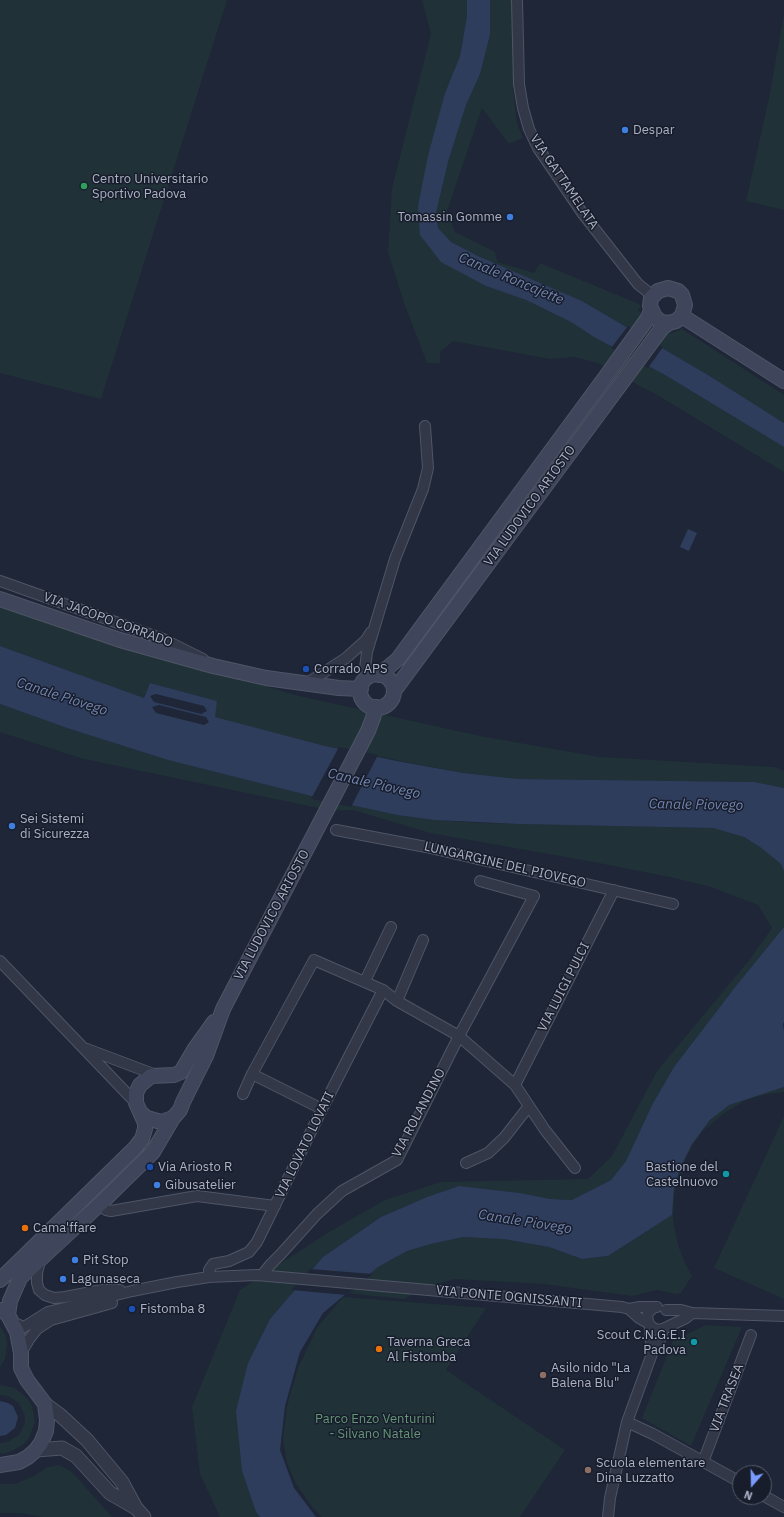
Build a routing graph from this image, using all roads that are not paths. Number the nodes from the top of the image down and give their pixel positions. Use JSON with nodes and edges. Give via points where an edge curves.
{"nodes":[{"id":1,"x":518,"y":0,"type":"edge"},
{"id":2,"x":653,"y":296,"type":"junction"},
{"id":3,"x":649,"y":314,"type":"junction"},
{"id":4,"x":682,"y":316,"type":"junction"},
{"id":5,"x":666,"y":325,"type":"junction"},
{"id":6,"x":784,"y":381,"type":"edge"},
{"id":7,"x":425,"y":426,"type":"dead end"},
{"id":8,"x":0,"y":581,"type":"edge"},
{"id":9,"x":0,"y":599,"type":"edge"},
{"id":10,"x":374,"y":627,"type":"junction"},
{"id":11,"x":213,"y":666,"type":"junction"},
{"id":12,"x":374,"y":676,"type":"junction"},
{"id":13,"x":306,"y":684,"type":"junction"},
{"id":14,"x":361,"y":688,"type":"junction"},
{"id":15,"x":394,"y":692,"type":"junction"},
{"id":16,"x":376,"y":708,"type":"junction"},
{"id":17,"x":336,"y":830,"type":"dead end"},
{"id":18,"x":480,"y":881,"type":"dead end"},
{"id":19,"x":614,"y":890,"type":"junction"},
{"id":20,"x":673,"y":904,"type":"dead end"},
{"id":21,"x":391,"y":927,"type":"dead end"},
{"id":22,"x":423,"y":940,"type":"dead end"},
{"id":23,"x":0,"y":961,"type":"edge"},
{"id":24,"x":365,"y":981,"type":"junction"},
{"id":25,"x":382,"y":990,"type":"junction"},
{"id":26,"x":397,"y":1001,"type":"junction"},
{"id":27,"x":223,"y":1009,"type":"junction"},
{"id":28,"x":459,"y":1036,"type":"junction"},
{"id":29,"x":84,"y":1048,"type":"junction"},
{"id":30,"x":252,"y":1074,"type":"junction"},
{"id":31,"x":159,"y":1075,"type":"junction"},
{"id":32,"x":515,"y":1085,"type":"junction"},
{"id":33,"x":243,"y":1094,"type":"dead end"},
{"id":34,"x":183,"y":1102,"type":"junction"},
{"id":35,"x":528,"y":1106,"type":"junction"},
{"id":36,"x":138,"y":1107,"type":"junction"},
{"id":37,"x":322,"y":1109,"type":"junction"},
{"id":38,"x":173,"y":1118,"type":"junction"},
{"id":39,"x":466,"y":1163,"type":"dead end"},
{"id":40,"x":576,"y":1168,"type":"dead end"},
{"id":41,"x":100,"y":1204,"type":"junction"},
{"id":42,"x":275,"y":1206,"type":"junction"},
{"id":43,"x":40,"y":1261,"type":"junction"},
{"id":44,"x":262,"y":1275,"type":"junction"},
{"id":45,"x":209,"y":1276,"type":"junction"},
{"id":46,"x":0,"y":1280,"type":"edge"},
{"id":47,"x":132,"y":1291,"type":"junction"},
{"id":48,"x":654,"y":1307,"type":"junction"},
{"id":49,"x":629,"y":1309,"type":"junction"},
{"id":50,"x":666,"y":1310,"type":"junction"},
{"id":51,"x":692,"y":1313,"type":"junction"},
{"id":52,"x":7,"y":1315,"type":"edge"},
{"id":53,"x":784,"y":1316,"type":"edge"},
{"id":54,"x":649,"y":1325,"type":"junction"},
{"id":55,"x":665,"y":1328,"type":"junction"},
{"id":56,"x":752,"y":1335,"type":"dead end"},
{"id":57,"x":653,"y":1351,"type":"junction"},
{"id":58,"x":20,"y":1353,"type":"junction"},
{"id":59,"x":45,"y":1404,"type":"junction"},
{"id":60,"x":627,"y":1422,"type":"junction"},
{"id":61,"x":36,"y":1450,"type":"junction"},
{"id":62,"x":703,"y":1462,"type":"junction"},
{"id":63,"x":0,"y":1465,"type":"edge"},
{"id":64,"x":732,"y":1478,"type":"edge"},
{"id":65,"x":772,"y":1500,"type":"edge"},
{"id":66,"x":784,"y":1507,"type":"edge"},
{"id":67,"x":140,"y":1513,"type":"edge"},
{"id":68,"x":608,"y":1517,"type":"edge"}],
"edges":[{"from":1,"to":2,"type":"street","name":"VIA GATTAMELATA","via":[[519,84],[528,128],[538,148],[583,214],[638,284]]},
{"from":2,"to":3,"type":"main road"},
{"from":2,"to":4,"type":"main road","via":[[662,288],[678,291],[685,300]]},
{"from":3,"to":5,"type":"main road"},
{"from":3,"to":12,"type":"main road","name":"VIA LUDOVICO ARIOSTO","via":[[398,659]]},
{"from":4,"to":5,"type":"main road"},
{"from":4,"to":6,"type":"main road"},
{"from":5,"to":15,"type":"main road","name":"VIA LUDOVICO ARIOSTO"},
{"from":7,"to":10,"type":"street","via":[[428,468]]},
{"from":8,"to":11,"type":"street","name":"VIA JACOPO CORRADO","via":[[163,639]]},
{"from":9,"to":11,"type":"main road","name":"VIA JACOPO CORRADO","via":[[120,640]]},
{"from":10,"to":12,"type":"street","via":[[364,664],[365,669]]},
{"from":10,"to":13,"type":"street","via":[[366,640],[346,658]]},
{"from":11,"to":13,"type":"main road","name":"VIA JACOPO CORRADO"},
{"from":12,"to":14,"type":"main road","via":[[363,682]]},
{"from":12,"to":15,"type":"main road","via":[[390,680]]},
{"from":13,"to":14,"type":"main road","name":"VIA JACOPO CORRADO"},
{"from":14,"to":16,"type":"main road","via":[[364,701]]},
{"from":15,"to":16,"type":"main road","via":[[387,705]]},
{"from":16,"to":27,"type":"main road","name":"VIA LUDOVICO ARIOSTO","via":[[368,731]]},
{"from":17,"to":19,"type":"street","name":"LUNGARGINE DEL PIOVEGO","via":[[426,847]]},
{"from":18,"to":28,"type":"street","name":"VIA ROLANDINO","via":[[534,896]]},
{"from":19,"to":20,"type":"street","name":"LUNGARGINE DEL PIOVEGO"},
{"from":19,"to":32,"type":"street","name":"VIA LUIGI PULCI"},
{"from":21,"to":24,"type":"street"},
{"from":22,"to":26,"type":"street"},
{"from":23,"to":29,"type":"street"},
{"from":24,"to":25,"type":"street"},
{"from":24,"to":30,"type":"street","via":[[314,960]]},
{"from":25,"to":26,"type":"street"},
{"from":25,"to":37,"type":"street","name":"VIA LOVATO LOVATI"},
{"from":26,"to":28,"type":"street"},
{"from":27,"to":31,"type":"main road","name":"VIA LUDOVICO ARIOSTO","via":[[181,1072],[174,1075]]},
{"from":27,"to":34,"type":"main road","name":"VIA LUDOVICO ARIOSTO","via":[[206,1056]]},
{"from":28,"to":32,"type":"street"},
{"from":28,"to":44,"type":"street","name":"VIA ROLANDINO","via":[[398,1160],[342,1191],[317,1214]]},
{"from":29,"to":31,"type":"street"},
{"from":29,"to":36,"type":"street"},
{"from":30,"to":33,"type":"street"},
{"from":30,"to":37,"type":"street"},
{"from":31,"to":34,"type":"main road","via":[[175,1080],[180,1086]]},
{"from":31,"to":36,"type":"main road","name":"VIA LUDOVICO ARIOSTO","via":[[147,1078],[140,1085],[136,1093]]},
{"from":32,"to":35,"type":"street"},
{"from":34,"to":38,"type":"main road","name":"VIA LUDOVICO ARIOSTO"},
{"from":35,"to":39,"type":"street","via":[[504,1138],[488,1153]]},
{"from":35,"to":40,"type":"street"},
{"from":36,"to":38,"type":"main road","via":[[147,1118],[156,1122]]},
{"from":36,"to":46,"type":"main road","name":"VIA LUDOVICO ARIOSTO","via":[[145,1123],[142,1140]]},
{"from":37,"to":42,"type":"street","name":"VIA LOVATO LOVATI"},
{"from":38,"to":41,"type":"main road","name":"VIA LUDOVICO ARIOSTO","via":[[153,1152]]},
{"from":41,"to":42,"type":"street","via":[[111,1211],[197,1196]]},
{"from":41,"to":43,"type":"main road","name":"VIA LUDOVICO ARIOSTO"},
{"from":42,"to":45,"type":"street","name":"VIA LOVATO LOVATI","via":[[249,1252],[229,1261],[213,1264]]},
{"from":43,"to":47,"type":"street","via":[[37,1273],[39,1290],[54,1298],[102,1290]]},
{"from":43,"to":52,"type":"main road","name":"VIA LUDOVICO ARIOSTO","via":[[20,1278]]},
{"from":44,"to":45,"type":"street","name":"VIA PONTE OGNISSANTI"},
{"from":44,"to":49,"type":"street","name":"VIA PONTE OGNISSANTI"},
{"from":45,"to":47,"type":"street","name":"VIA PONTE OGNISSANTI"},
{"from":47,"to":52,"type":"street","via":[[48,1312],[24,1327]]},
{"from":47,"to":58,"type":"street","via":[[119,1301],[51,1320],[37,1329]]},
{"from":48,"to":49,"type":"street","name":"VIA PONTE OGNISSANTI"},
{"from":48,"to":50,"type":"street","via":[[663,1307]]},
{"from":48,"to":54,"type":"street","via":[[648,1314]]},
{"from":49,"to":54,"type":"street","name":"VIA PONTE OGNISSANTI"},
{"from":50,"to":51,"type":"street"},
{"from":50,"to":55,"type":"street","via":[[670,1318]]},
{"from":51,"to":53,"type":"street"},
{"from":51,"to":55,"type":"street"},
{"from":52,"to":58,"type":"main road","via":[[17,1332]]},
{"from":54,"to":55,"type":"street","via":[[656,1330]]},
{"from":54,"to":57,"type":"street"},
{"from":55,"to":57,"type":"street"},
{"from":56,"to":62,"type":"street","name":"VIA TRASEA"},
{"from":57,"to":60,"type":"street"},
{"from":58,"to":59,"type":"main road","via":[[21,1368]]},
{"from":59,"to":61,"type":"main road","via":[[46,1431]]},
{"from":59,"to":67,"type":"street","via":[[86,1440],[122,1482]]},
{"from":60,"to":62,"type":"street"},
{"from":60,"to":68,"type":"street"},
{"from":61,"to":63,"type":"main road","via":[[19,1462]]},
{"from":61,"to":67,"type":"street","via":[[62,1448],[76,1456],[110,1493]]},
{"from":62,"to":64,"type":"street"},
{"from":65,"to":66,"type":"street"}]}
